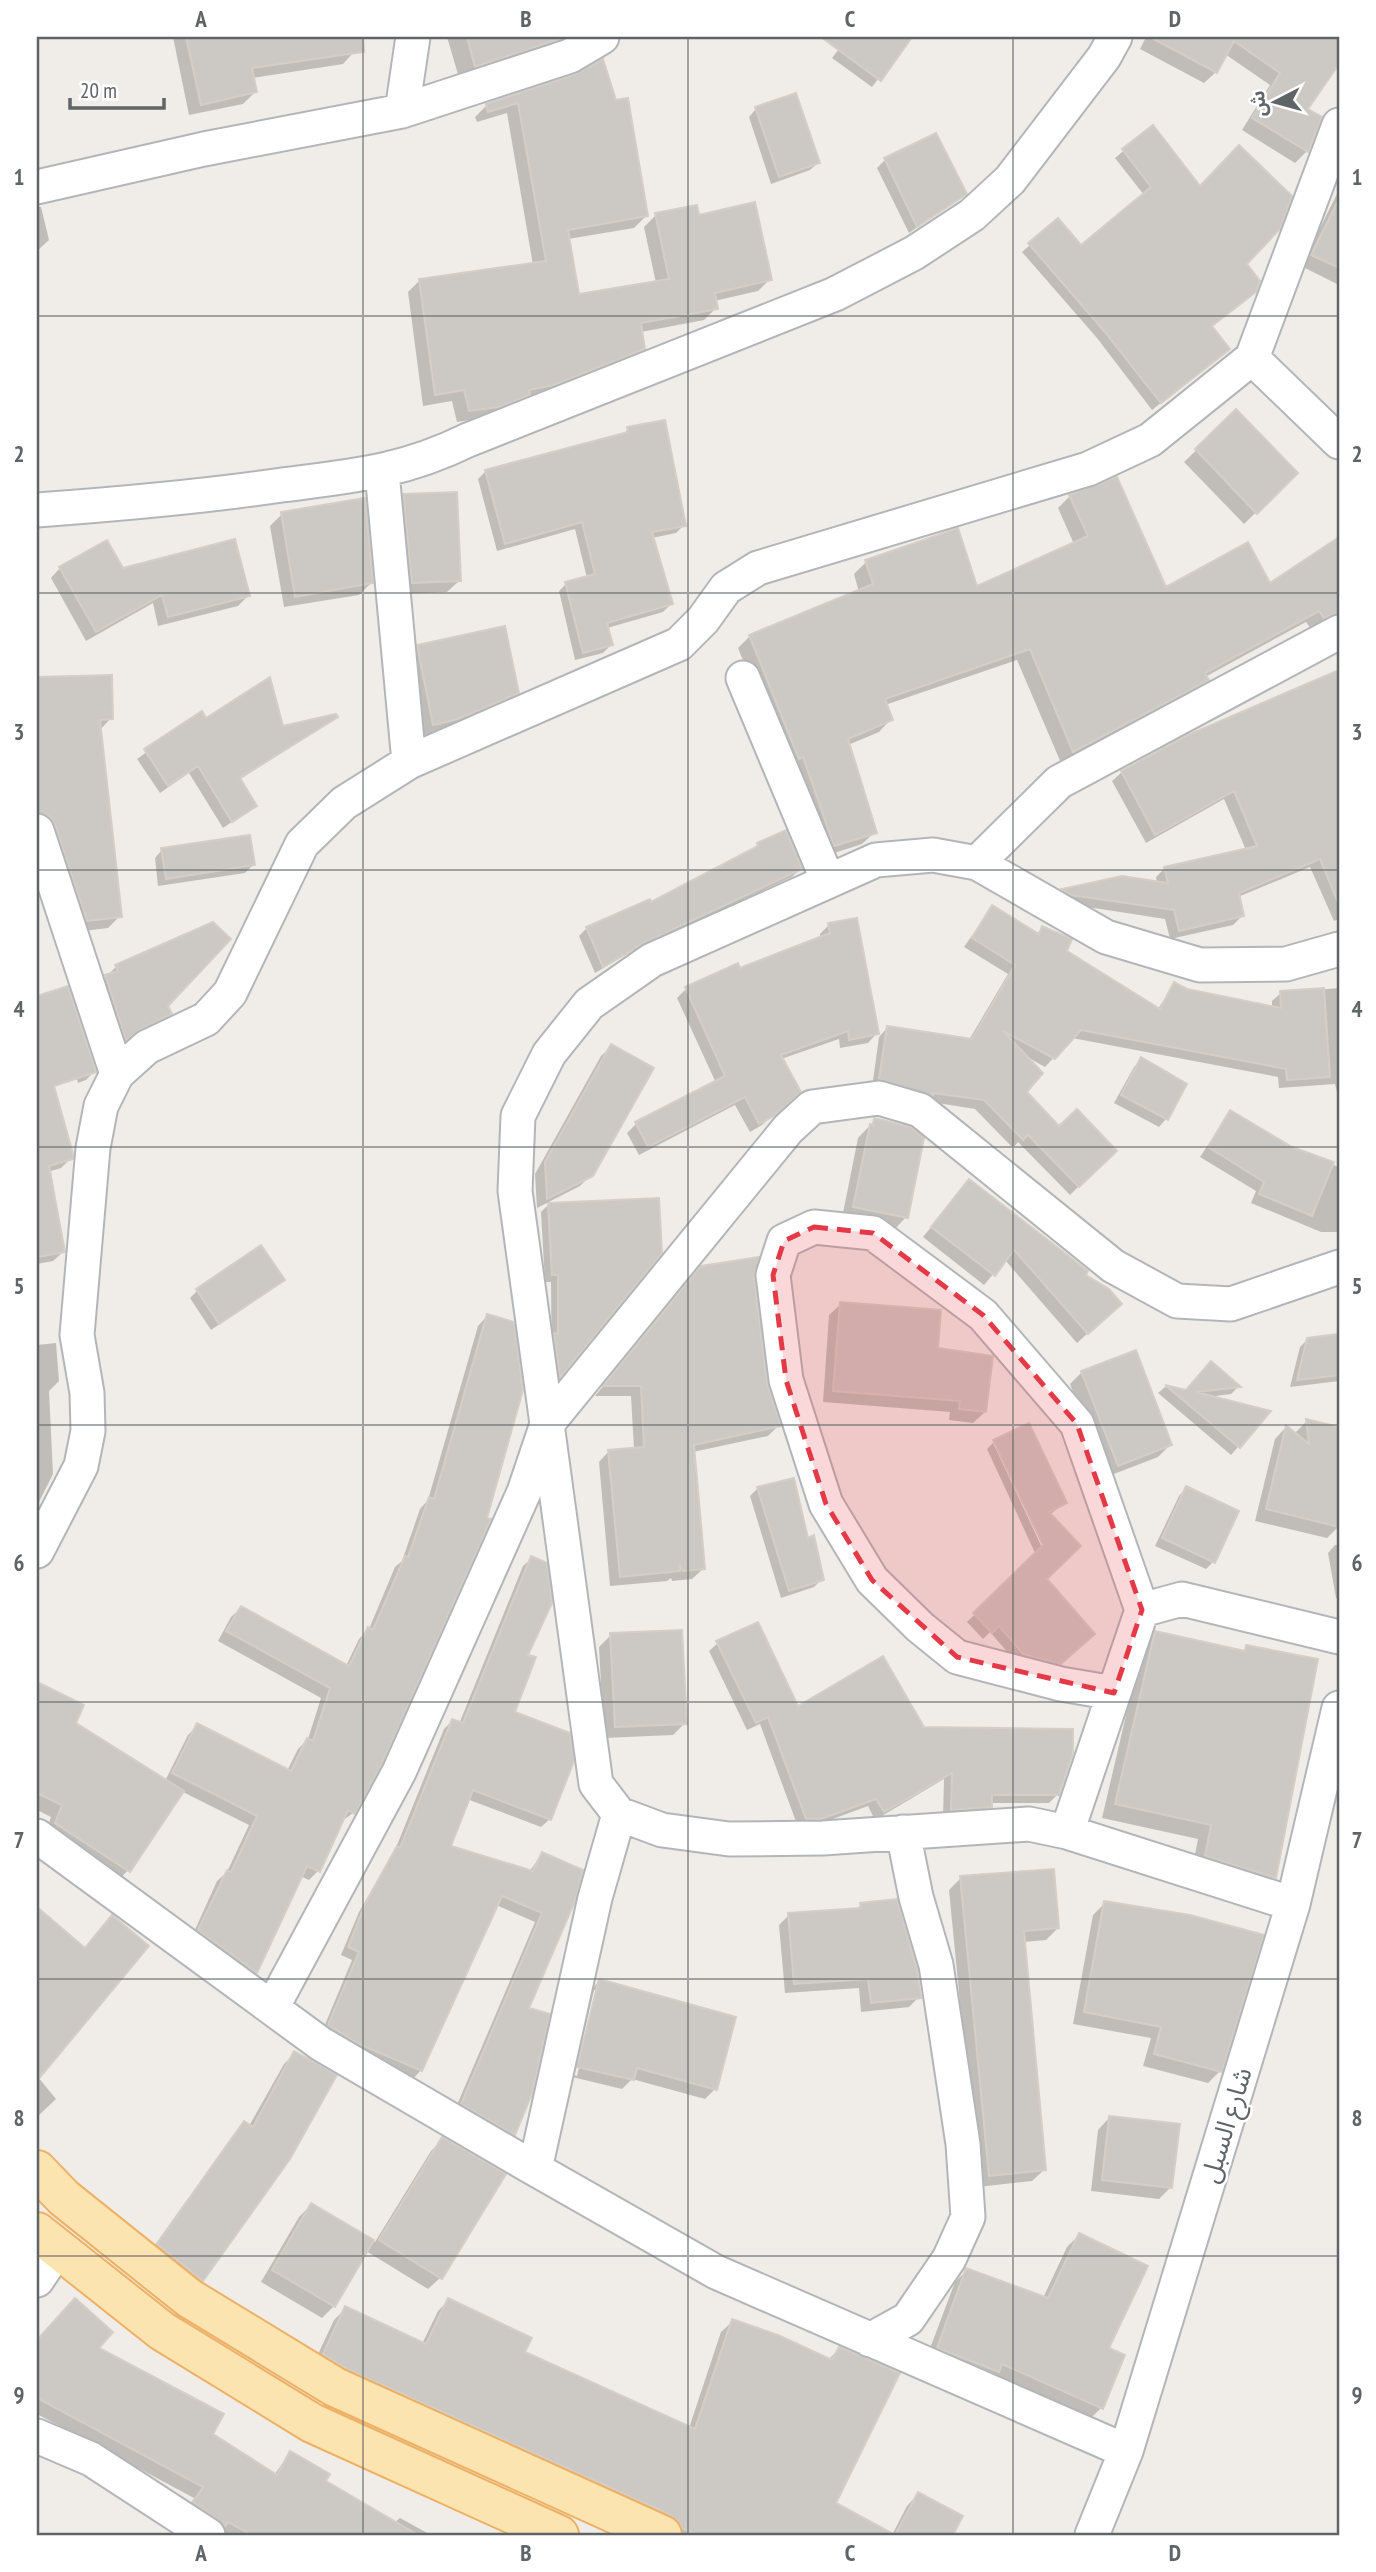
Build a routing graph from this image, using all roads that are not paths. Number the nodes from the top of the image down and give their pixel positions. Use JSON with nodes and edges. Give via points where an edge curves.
{"nodes":[{"id":1,"x":413,"y":37,"type":"edge"},
{"id":2,"x":602,"y":37,"type":"edge"},
{"id":3,"x":1115,"y":37,"type":"edge"},
{"id":4,"x":402,"y":111,"type":"junction"},
{"id":5,"x":1339,"y":125,"type":"edge"},
{"id":6,"x":37,"y":187,"type":"edge"},
{"id":7,"x":1327,"y":196,"type":"edge"},
{"id":8,"x":1252,"y":358,"type":"junction"},
{"id":9,"x":1339,"y":442,"type":"edge"},
{"id":10,"x":382,"y":472,"type":"junction"},
{"id":11,"x":37,"y":510,"type":"edge"},
{"id":12,"x":1339,"y":632,"type":"edge"},
{"id":13,"x":743,"y":678,"type":"dead end"},
{"id":14,"x":409,"y":762,"type":"junction"},
{"id":15,"x":37,"y":831,"type":"edge"},
{"id":16,"x":977,"y":863,"type":"junction"},
{"id":17,"x":828,"y":881,"type":"junction"},
{"id":18,"x":1339,"y":949,"type":"edge"},
{"id":19,"x":117,"y":1074,"type":"junction"},
{"id":20,"x":1339,"y":1267,"type":"edge"},
{"id":21,"x":547,"y":1423,"type":"junction"},
{"id":22,"x":37,"y":1551,"type":"edge"},
{"id":23,"x":1142,"y":1610,"type":"junction"},
{"id":24,"x":1339,"y":1637,"type":"edge"},
{"id":25,"x":1114,"y":1693,"type":"junction"},
{"id":26,"x":1339,"y":1708,"type":"edge"},
{"id":27,"x":619,"y":1814,"type":"junction"},
{"id":28,"x":903,"y":1832,"type":"junction"},
{"id":29,"x":1067,"y":1832,"type":"junction"},
{"id":30,"x":37,"y":1836,"type":"edge"},
{"id":31,"x":1293,"y":1905,"type":"junction"},
{"id":32,"x":273,"y":2007,"type":"junction"},
{"id":33,"x":535,"y":2169,"type":"junction"},
{"id":34,"x":37,"y":2170,"type":"edge"},
{"id":35,"x":44,"y":2254,"type":"edge"},
{"id":36,"x":870,"y":2340,"type":"junction"},
{"id":37,"x":37,"y":2436,"type":"edge"},
{"id":38,"x":1126,"y":2451,"type":"junction"},
{"id":39,"x":208,"y":2535,"type":"edge"},
{"id":40,"x":559,"y":2535,"type":"edge"},
{"id":41,"x":662,"y":2535,"type":"edge"},
{"id":42,"x":1092,"y":2535,"type":"edge"}],
"edges":[{"from":1,"to":4,"type":"street"},
{"from":2,"to":4,"type":"street","via":[[570,56]]},
{"from":3,"to":10,"type":"street","via":[[1010,180],[972,215],[914,253],[835,294],[427,460]]},
{"from":4,"to":6,"type":"street"},
{"from":5,"to":7,"type":"street"},
{"from":7,"to":8,"type":"street"},
{"from":8,"to":9,"type":"street"},
{"from":8,"to":14,"type":"street","via":[[1150,440],[1088,469],[758,568],[726,589],[679,643]]},
{"from":10,"to":11,"type":"street","via":[[195,497]]},
{"from":10,"to":14,"type":"street"},
{"from":12,"to":16,"type":"street","via":[[1059,782]]},
{"from":13,"to":17,"type":"street"},
{"from":14,"to":19,"type":"street","via":[[344,803],[302,844],[230,993],[206,1019],[148,1047]]},
{"from":15,"to":19,"type":"street"},
{"from":16,"to":17,"type":"street","via":[[933,855],[876,860]]},
{"from":16,"to":18,"type":"street","via":[[1106,937],[1200,965],[1286,964]]},
{"from":17,"to":21,"type":"street","via":[[652,960],[589,1004],[549,1054],[518,1116],[515,1191]]},
{"from":19,"to":22,"type":"street","via":[[101,1107],[93,1148],[78,1321],[88,1431],[81,1466]]},
{"from":20,"to":21,"type":"street","via":[[1231,1304],[1177,1301],[1113,1266],[920,1110],[878,1098],[812,1107],[788,1129]]},
{"from":21,"to":27,"type":"street","via":[[596,1784]]},
{"from":21,"to":32,"type":"street","via":[[524,1492],[399,1773]]},
{"from":23,"to":24,"type":"street","via":[[1182,1599]]},
{"from":23,"to":25,"type":"street"},
{"from":23,"to":25,"type":"street","via":[[1077,1424],[983,1315],[873,1233],[814,1227],[784,1241],[773,1275],[786,1380],[826,1504],[872,1580],[957,1657]]},
{"from":25,"to":29,"type":"street"},
{"from":26,"to":31,"type":"street","name":"شارع السبل"},
{"from":27,"to":28,"type":"street","via":[[662,1830],[729,1839]]},
{"from":27,"to":33,"type":"street","via":[[595,1898]]},
{"from":28,"to":29,"type":"street","via":[[1030,1824]]},
{"from":28,"to":36,"type":"street","via":[[936,1965],[968,2217],[949,2259],[908,2319]]},
{"from":29,"to":31,"type":"street"},
{"from":30,"to":32,"type":"street"},
{"from":31,"to":38,"type":"street","name":"شارع السبل"},
{"from":32,"to":33,"type":"street","via":[[321,2044]]},
{"from":33,"to":36,"type":"street","via":[[716,2272]]},
{"from":34,"to":41,"type":"main road","via":[[64,2198],[189,2298],[335,2387]]},
{"from":35,"to":40,"type":"main road","via":[[312,2423]]},
{"from":36,"to":38,"type":"street"},
{"from":37,"to":39,"type":"street","via":[[90,2459]]},
{"from":38,"to":42,"type":"street","name":"شارع السبل"}]}
